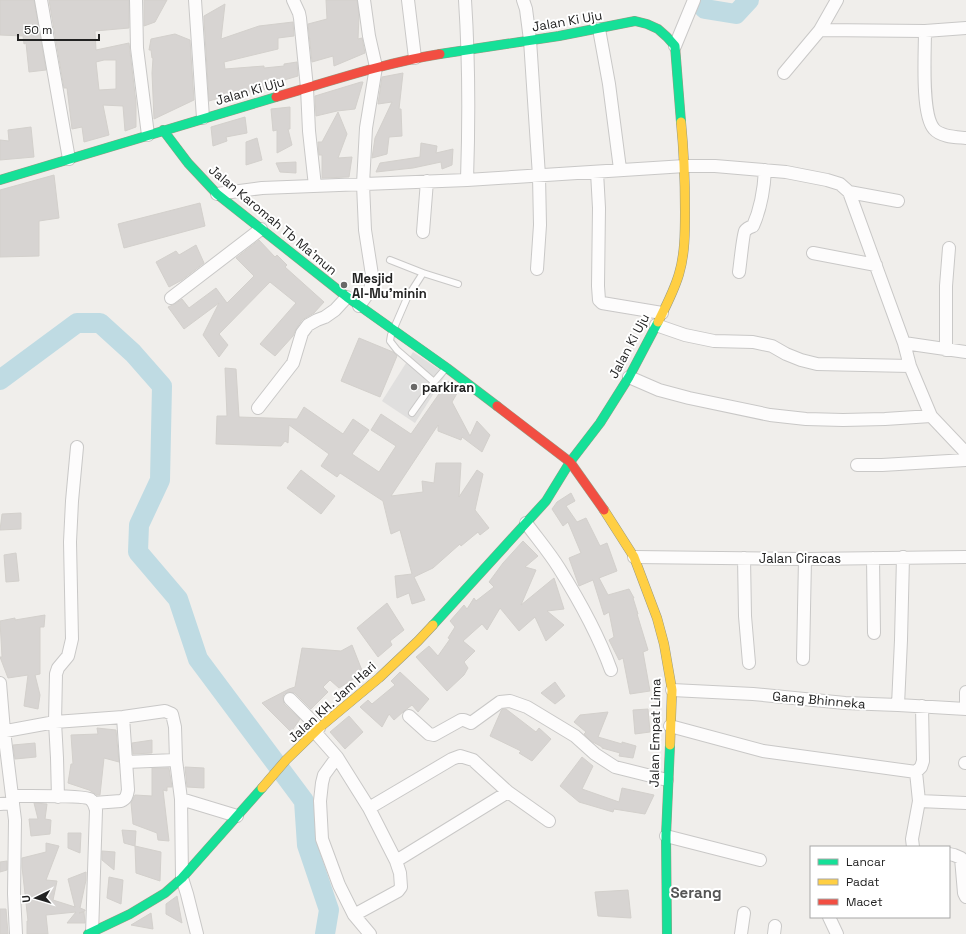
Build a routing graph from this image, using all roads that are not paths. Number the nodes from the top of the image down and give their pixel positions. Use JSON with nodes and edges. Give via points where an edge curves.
{"nodes":[{"id":1,"x":41,"y":0,"type":"edge"},
{"id":2,"x":136,"y":0,"type":"edge"},
{"id":3,"x":195,"y":0,"type":"edge"},
{"id":4,"x":293,"y":0,"type":"edge"},
{"id":5,"x":364,"y":0,"type":"edge"},
{"id":6,"x":408,"y":0,"type":"edge"},
{"id":7,"x":465,"y":0,"type":"edge"},
{"id":8,"x":523,"y":0,"type":"edge"},
{"id":9,"x":837,"y":0,"type":"edge"},
{"id":10,"x":692,"y":4,"type":"edge"},
{"id":11,"x":599,"y":28,"type":"junction"},
{"id":12,"x":966,"y":28,"type":"edge"},
{"id":13,"x":820,"y":30,"type":"junction"},
{"id":14,"x":925,"y":31,"type":"junction"},
{"id":15,"x":530,"y":40,"type":"junction"},
{"id":16,"x":675,"y":46,"type":"junction"},
{"id":17,"x":469,"y":50,"type":"junction"},
{"id":18,"x":415,"y":58,"type":"junction"},
{"id":19,"x":376,"y":67,"type":"junction"},
{"id":20,"x":784,"y":72,"type":"dead end"},
{"id":21,"x":307,"y":88,"type":"junction"},
{"id":22,"x":203,"y":118,"type":"junction"},
{"id":23,"x":163,"y":130,"type":"junction"},
{"id":24,"x":148,"y":135,"type":"junction"},
{"id":25,"x":966,"y":138,"type":"edge"},
{"id":26,"x":69,"y":159,"type":"junction"},
{"id":27,"x":685,"y":166,"type":"junction"},
{"id":28,"x":620,"y":169,"type":"junction"},
{"id":29,"x":765,"y":170,"type":"junction"},
{"id":30,"x":597,"y":172,"type":"junction"},
{"id":31,"x":540,"y":176,"type":"junction"},
{"id":32,"x":0,"y":180,"type":"edge"},
{"id":33,"x":467,"y":180,"type":"junction"},
{"id":34,"x":427,"y":181,"type":"junction"},
{"id":35,"x":363,"y":184,"type":"junction"},
{"id":36,"x":315,"y":186,"type":"junction"},
{"id":37,"x":848,"y":192,"type":"junction"},
{"id":38,"x":217,"y":194,"type":"junction"},
{"id":39,"x":898,"y":201,"type":"dead end"},
{"id":40,"x":261,"y":229,"type":"junction"},
{"id":41,"x":423,"y":232,"type":"dead end"},
{"id":42,"x":949,"y":248,"type":"dead end"},
{"id":43,"x":813,"y":253,"type":"dead end"},
{"id":44,"x":390,"y":260,"type":"dead end"},
{"id":45,"x":876,"y":266,"type":"junction"},
{"id":46,"x":537,"y":269,"type":"dead end"},
{"id":47,"x":739,"y":272,"type":"dead end"},
{"id":48,"x":423,"y":273,"type":"junction"},
{"id":49,"x":458,"y":284,"type":"dead end"},
{"id":50,"x":347,"y":297,"type":"junction"},
{"id":51,"x":170,"y":298,"type":"dead end"},
{"id":52,"x":359,"y":306,"type":"junction"},
{"id":53,"x":662,"y":313,"type":"junction"},
{"id":54,"x":656,"y":325,"type":"junction"},
{"id":55,"x":394,"y":330,"type":"junction"},
{"id":56,"x":904,"y":343,"type":"junction"},
{"id":57,"x":946,"y":350,"type":"junction"},
{"id":58,"x":966,"y":352,"type":"edge"},
{"id":59,"x":910,"y":366,"type":"junction"},
{"id":60,"x":446,"y":368,"type":"junction"},
{"id":61,"x":629,"y":377,"type":"junction"},
{"id":62,"x":434,"y":382,"type":"junction"},
{"id":63,"x":258,"y":408,"type":"dead end"},
{"id":64,"x":412,"y":413,"type":"dead end"},
{"id":65,"x":931,"y":416,"type":"junction"},
{"id":66,"x":77,"y":447,"type":"dead end"},
{"id":67,"x":966,"y":453,"type":"edge"},
{"id":68,"x":966,"y":460,"type":"edge"},
{"id":69,"x":570,"y":462,"type":"junction"},
{"id":70,"x":857,"y":465,"type":"dead end"},
{"id":71,"x":526,"y":523,"type":"junction"},
{"id":72,"x":634,"y":557,"type":"junction"},
{"id":73,"x":903,"y":557,"type":"junction"},
{"id":74,"x":966,"y":557,"type":"edge"},
{"id":75,"x":744,"y":558,"type":"junction"},
{"id":76,"x":873,"y":558,"type":"junction"},
{"id":77,"x":805,"y":559,"type":"junction"},
{"id":78,"x":874,"y":633,"type":"dead end"},
{"id":79,"x":803,"y":659,"type":"dead end"},
{"id":80,"x":749,"y":663,"type":"dead end"},
{"id":81,"x":611,"y":670,"type":"dead end"},
{"id":82,"x":0,"y":683,"type":"edge"},
{"id":83,"x":672,"y":690,"type":"junction"},
{"id":84,"x":966,"y":692,"type":"edge"},
{"id":85,"x":290,"y":699,"type":"dead end"},
{"id":86,"x":898,"y":705,"type":"junction"},
{"id":87,"x":922,"y":706,"type":"junction"},
{"id":88,"x":966,"y":709,"type":"edge"},
{"id":89,"x":409,"y":716,"type":"dead end"},
{"id":90,"x":123,"y":717,"type":"junction"},
{"id":91,"x":55,"y":722,"type":"junction"},
{"id":92,"x":670,"y":726,"type":"junction"},
{"id":93,"x":317,"y":730,"type":"junction"},
{"id":94,"x":2,"y":732,"type":"edge"},
{"id":95,"x":337,"y":757,"type":"junction"},
{"id":96,"x":176,"y":760,"type":"junction"},
{"id":97,"x":126,"y":762,"type":"junction"},
{"id":98,"x":916,"y":772,"type":"junction"},
{"id":99,"x":667,"y":780,"type":"junction"},
{"id":100,"x":508,"y":792,"type":"junction"},
{"id":101,"x":58,"y":797,"type":"junction"},
{"id":102,"x":13,"y":799,"type":"junction"},
{"id":103,"x":181,"y":799,"type":"junction"},
{"id":104,"x":919,"y":801,"type":"junction"},
{"id":105,"x":94,"y":803,"type":"junction"},
{"id":106,"x":966,"y":803,"type":"edge"},
{"id":107,"x":0,"y":804,"type":"edge"},
{"id":108,"x":369,"y":808,"type":"junction"},
{"id":109,"x":239,"y":814,"type":"junction"},
{"id":110,"x":549,"y":821,"type":"dead end"},
{"id":111,"x":666,"y":836,"type":"junction"},
{"id":112,"x":913,"y":846,"type":"edge"},
{"id":113,"x":950,"y":854,"type":"edge"},
{"id":114,"x":760,"y":860,"type":"dead end"},
{"id":115,"x":396,"y":861,"type":"junction"},
{"id":116,"x":182,"y":878,"type":"junction"},
{"id":117,"x":966,"y":897,"type":"edge"},
{"id":118,"x":744,"y":913,"type":"dead end"},
{"id":119,"x":354,"y":916,"type":"junction"},
{"id":120,"x":829,"y":918,"type":"edge"},
{"id":121,"x":91,"y":933,"type":"edge"},
{"id":122,"x":16,"y":934,"type":"edge"},
{"id":123,"x":197,"y":934,"type":"edge"},
{"id":124,"x":370,"y":934,"type":"edge"},
{"id":125,"x":667,"y":934,"type":"edge"},
{"id":126,"x":740,"y":934,"type":"edge"},
{"id":127,"x":837,"y":934,"type":"edge"}],
"edges":[{"from":1,"to":26,"type":"street"},
{"from":2,"to":24,"type":"street","via":[[137,48]]},
{"from":3,"to":22,"type":"street"},
{"from":4,"to":21,"type":"street","via":[[299,13]]},
{"from":5,"to":19,"type":"street"},
{"from":6,"to":18,"type":"street"},
{"from":7,"to":17,"type":"street"},
{"from":8,"to":15,"type":"street"},
{"from":9,"to":13,"type":"street"},
{"from":10,"to":16,"type":"street"},
{"from":11,"to":15,"type":"street","name":"Jalan Ki Uju"},
{"from":11,"to":16,"type":"street","name":"Jalan Ki Uju","via":[[635,21],[646,23],[670,38]]},
{"from":11,"to":28,"type":"street"},
{"from":12,"to":14,"type":"street"},
{"from":13,"to":14,"type":"street"},
{"from":13,"to":20,"type":"street"},
{"from":14,"to":25,"type":"street","via":[[925,103],[928,118],[934,129],[942,134]]},
{"from":15,"to":17,"type":"street","name":"Jalan Ki Uju"},
{"from":15,"to":31,"type":"street"},
{"from":16,"to":27,"type":"street","name":"Jalan Ki Uju"},
{"from":17,"to":18,"type":"street","name":"Jalan Ki Uju"},
{"from":17,"to":33,"type":"street"},
{"from":18,"to":19,"type":"street","name":"Jalan Ki Uju"},
{"from":19,"to":21,"type":"street","name":"Jalan Ki Uju"},
{"from":19,"to":35,"type":"street","via":[[366,128]]},
{"from":21,"to":22,"type":"street","name":"Jalan Ki Uju"},
{"from":21,"to":36,"type":"street"},
{"from":22,"to":23,"type":"street","name":"Jalan Ki Uju"},
{"from":23,"to":24,"type":"street","name":"Jalan Ki Uju"},
{"from":23,"to":38,"type":"street","name":"Jalan Karomah Tb Ma'mun","via":[[198,175]]},
{"from":24,"to":26,"type":"street","name":"Jalan Ki Uju"},
{"from":26,"to":32,"type":"street","name":"Jalan Ki Uju"},
{"from":27,"to":28,"type":"street"},
{"from":27,"to":29,"type":"street"},
{"from":27,"to":53,"type":"street","name":"Jalan Ki Uju","via":[[683,255],[670,298]]},
{"from":28,"to":30,"type":"street"},
{"from":29,"to":37,"type":"street","via":[[827,180],[840,184]]},
{"from":29,"to":47,"type":"street","via":[[757,217],[753,226],[744,233]]},
{"from":30,"to":31,"type":"street"},
{"from":30,"to":53,"type":"street","via":[[599,300],[602,303]]},
{"from":31,"to":33,"type":"street"},
{"from":31,"to":46,"type":"street"},
{"from":33,"to":34,"type":"street"},
{"from":34,"to":35,"type":"street"},
{"from":34,"to":41,"type":"street"},
{"from":35,"to":36,"type":"street"},
{"from":35,"to":52,"type":"street","via":[[372,274],[369,292]]},
{"from":36,"to":38,"type":"street","via":[[262,188]]},
{"from":37,"to":39,"type":"street"},
{"from":37,"to":45,"type":"street"},
{"from":38,"to":40,"type":"street","name":"Jalan Karomah Tb Ma'mun"},
{"from":40,"to":50,"type":"street","name":"Jalan Karomah Tb Ma'mun"},
{"from":40,"to":51,"type":"street"},
{"from":42,"to":57,"type":"street"},
{"from":43,"to":45,"type":"street"},
{"from":44,"to":48,"type":"lane"},
{"from":45,"to":56,"type":"street"},
{"from":48,"to":49,"type":"lane"},
{"from":48,"to":55,"type":"lane","via":[[407,298]]},
{"from":50,"to":52,"type":"street","name":"Jalan Karomah Tb Ma'mun"},
{"from":50,"to":63,"type":"street","via":[[335,310],[308,326],[302,333],[292,363]]},
{"from":52,"to":55,"type":"street","name":"Jalan Karomah Tb Ma'mun"},
{"from":53,"to":54,"type":"street","name":"Jalan Ki Uju"},
{"from":54,"to":59,"type":"street","via":[[714,341],[753,342],[772,346],[801,360],[818,364]]},
{"from":54,"to":61,"type":"street","name":"Jalan Ki Uju"},
{"from":55,"to":60,"type":"street","name":"Jalan Karomah Tb Ma'mun"},
{"from":55,"to":62,"type":"lane","via":[[390,341],[393,346]]},
{"from":56,"to":57,"type":"street"},
{"from":56,"to":59,"type":"street"},
{"from":57,"to":58,"type":"street"},
{"from":59,"to":65,"type":"street"},
{"from":60,"to":62,"type":"lane"},
{"from":60,"to":69,"type":"street","name":"Jalan Karomah Tb Ma'mun"},
{"from":61,"to":65,"type":"street","via":[[659,390],[770,415],[843,420]]},
{"from":61,"to":69,"type":"street","name":"Jalan Ki Uju","via":[[600,423]]},
{"from":62,"to":64,"type":"lane"},
{"from":65,"to":67,"type":"street"},
{"from":66,"to":91,"type":"street","via":[[70,542],[72,639],[68,656],[56,674]]},
{"from":68,"to":70,"type":"street"},
{"from":69,"to":71,"type":"street","name":"Jalan KH. Jam Hari","via":[[546,501]]},
{"from":69,"to":72,"type":"street","name":"Jalan Empat Lima"},
{"from":71,"to":81,"type":"street","via":[[558,567],[591,623]]},
{"from":71,"to":93,"type":"street","name":"Jalan KH. Jam Hari","via":[[418,642]]},
{"from":72,"to":75,"type":"street","name":"Jalan Ciracas"},
{"from":72,"to":83,"type":"street","name":"Jalan Empat Lima","via":[[657,618]]},
{"from":73,"to":74,"type":"street","name":"Jalan Ciracas"},
{"from":73,"to":76,"type":"street","name":"Jalan Ciracas"},
{"from":73,"to":86,"type":"street"},
{"from":75,"to":77,"type":"street","name":"Jalan Ciracas"},
{"from":75,"to":80,"type":"street"},
{"from":76,"to":77,"type":"street","name":"Jalan Ciracas"},
{"from":76,"to":78,"type":"street"},
{"from":77,"to":79,"type":"street"},
{"from":82,"to":94,"type":"street"},
{"from":83,"to":86,"type":"street","name":"Gang Bhinneka","via":[[753,694],[845,704]]},
{"from":83,"to":92,"type":"street","name":"Jalan Empat Lima"},
{"from":84,"to":88,"type":"street"},
{"from":85,"to":93,"type":"street"},
{"from":86,"to":87,"type":"street","name":"Gang Bhinneka"},
{"from":87,"to":88,"type":"street","name":"Gang Bhinneka"},
{"from":87,"to":98,"type":"street","via":[[923,761]]},
{"from":89,"to":99,"type":"street","via":[[429,734],[434,735],[461,720],[470,724],[500,702],[510,701],[527,707],[575,736],[615,767]]},
{"from":90,"to":91,"type":"street"},
{"from":90,"to":96,"type":"street","via":[[165,711],[172,714]]},
{"from":90,"to":97,"type":"street"},
{"from":91,"to":94,"type":"street"},
{"from":91,"to":101,"type":"street"},
{"from":92,"to":98,"type":"street","via":[[763,751]]},
{"from":92,"to":99,"type":"street","name":"Jalan Empat Lima"},
{"from":93,"to":95,"type":"street"},
{"from":93,"to":109,"type":"street","name":"Jalan KH. Jam Hari","via":[[286,760]]},
{"from":94,"to":102,"type":"street"},
{"from":95,"to":108,"type":"street"},
{"from":95,"to":119,"type":"street","via":[[324,775],[322,783],[322,839]]},
{"from":96,"to":97,"type":"street"},
{"from":96,"to":103,"type":"street"},
{"from":97,"to":105,"type":"street","via":[[128,790],[125,799]]},
{"from":98,"to":104,"type":"street"},
{"from":99,"to":111,"type":"street","name":"Jalan Empat Lima"},
{"from":100,"to":108,"type":"street","via":[[473,760],[460,756]]},
{"from":100,"to":110,"type":"street"},
{"from":100,"to":115,"type":"street"},
{"from":101,"to":102,"type":"street"},
{"from":101,"to":105,"type":"street","via":[[85,798]]},
{"from":102,"to":107,"type":"street"},
{"from":102,"to":122,"type":"street"},
{"from":103,"to":109,"type":"street"},
{"from":103,"to":116,"type":"street"},
{"from":104,"to":106,"type":"street"},
{"from":104,"to":112,"type":"street"},
{"from":105,"to":121,"type":"street","via":[[96,810]]},
{"from":108,"to":115,"type":"street"},
{"from":109,"to":116,"type":"street","name":"Jalan KH. Jam Hari"},
{"from":111,"to":114,"type":"street"},
{"from":111,"to":125,"type":"street","name":"Jalan Empat Lima"},
{"from":113,"to":117,"type":"street","via":[[962,858]]},
{"from":115,"to":119,"type":"street","via":[[401,882],[398,891]]},
{"from":116,"to":121,"type":"street","name":"Jalan KH. Jam Hari","via":[[165,893]]},
{"from":116,"to":123,"type":"street"},
{"from":118,"to":126,"type":"street"},
{"from":119,"to":124,"type":"street"},
{"from":120,"to":127,"type":"street"}]}
